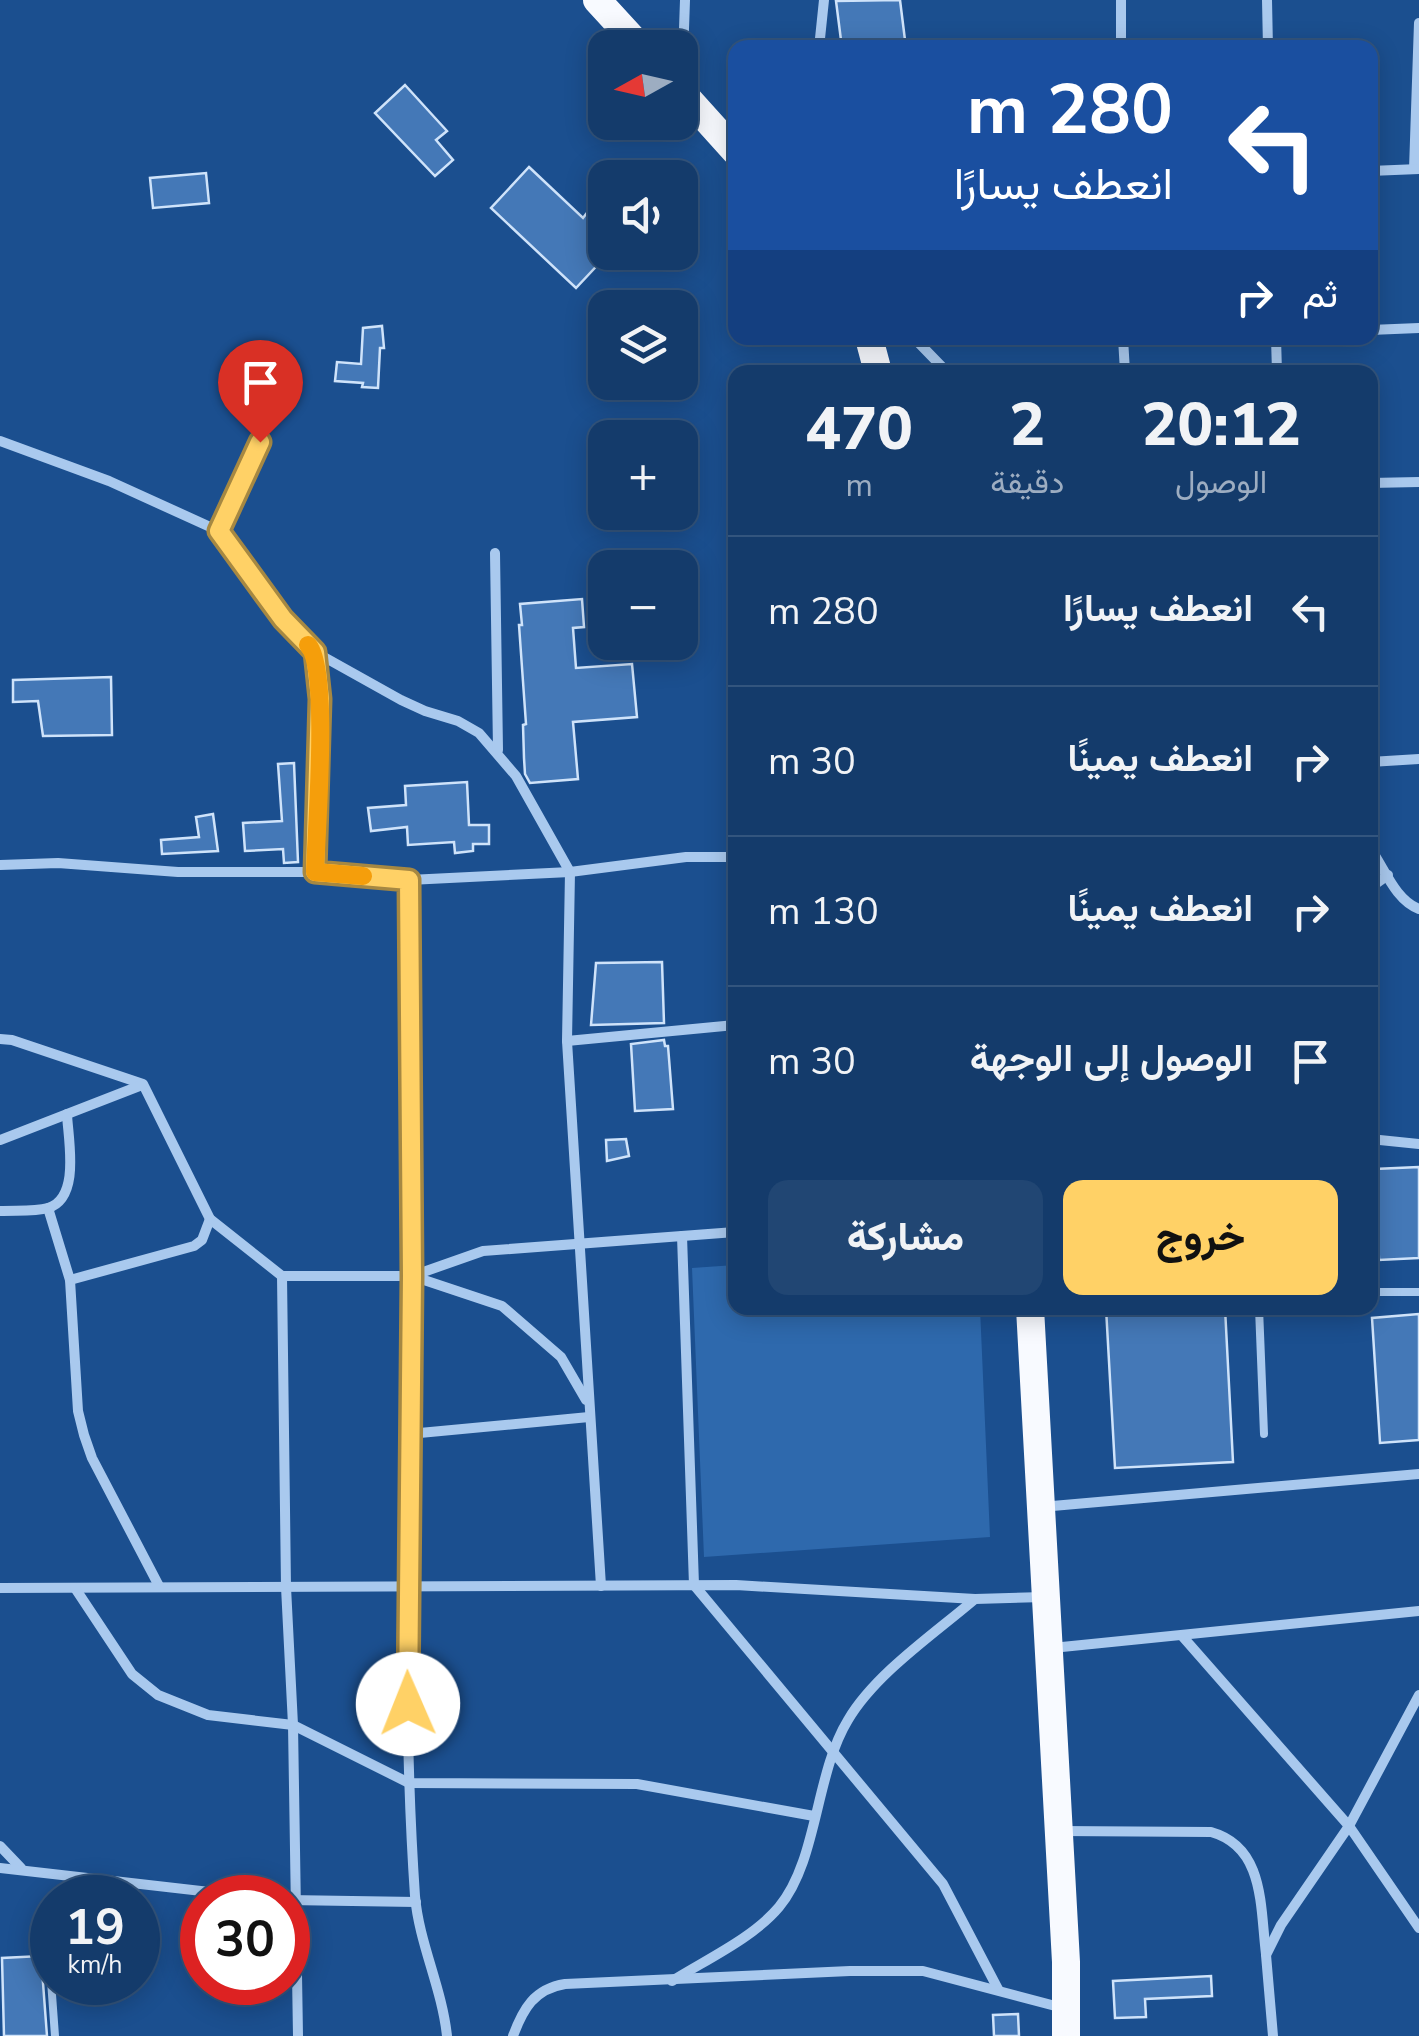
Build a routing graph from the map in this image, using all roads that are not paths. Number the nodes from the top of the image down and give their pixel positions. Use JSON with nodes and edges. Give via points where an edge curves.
{"nodes":[{"id":1,"x":597,"y":0,"type":"edge"},
{"id":2,"x":685,"y":0,"type":"edge"},
{"id":3,"x":824,"y":0,"type":"edge"},
{"id":4,"x":1121,"y":0,"type":"edge"},
{"id":5,"x":1267,"y":0,"type":"edge"},
{"id":6,"x":1419,"y":22,"type":"edge"},
{"id":7,"x":624,"y":30,"type":"edge"},
{"id":8,"x":684,"y":30,"type":"edge"},
{"id":9,"x":820,"y":40,"type":"edge"},
{"id":10,"x":1121,"y":40,"type":"edge"},
{"id":11,"x":1268,"y":40,"type":"edge"},
{"id":12,"x":1418,"y":58,"type":"edge"},
{"id":13,"x":698,"y":110,"type":"edge"},
{"id":14,"x":728,"y":143,"type":"edge"},
{"id":15,"x":1416,"y":169,"type":"edge"},
{"id":16,"x":1378,"y":171,"type":"edge"},
{"id":17,"x":1419,"y":328,"type":"edge"},
{"id":18,"x":1378,"y":330,"type":"edge"},
{"id":19,"x":921,"y":345,"type":"edge"},
{"id":20,"x":940,"y":365,"type":"edge"},
{"id":21,"x":0,"y":441,"type":"edge"},
{"id":22,"x":260,"y":442,"type":"dead end"},
{"id":23,"x":1419,"y":482,"type":"edge"},
{"id":24,"x":1378,"y":484,"type":"edge"},
{"id":25,"x":219,"y":531,"type":"junction"},
{"id":26,"x":495,"y":553,"type":"dead end"},
{"id":27,"x":315,"y":652,"type":"junction"},
{"id":28,"x":498,"y":752,"type":"junction"},
{"id":29,"x":1419,"y":759,"type":"edge"},
{"id":30,"x":1378,"y":762,"type":"edge"},
{"id":31,"x":728,"y":858,"type":"edge"},
{"id":32,"x":1378,"y":860,"type":"edge"},
{"id":33,"x":0,"y":865,"type":"edge"},
{"id":34,"x":315,"y":872,"type":"junction"},
{"id":35,"x":570,"y":872,"type":"junction"},
{"id":36,"x":1388,"y":874,"type":"junction"},
{"id":37,"x":409,"y":880,"type":"junction"},
{"id":38,"x":1378,"y":882,"type":"edge"},
{"id":39,"x":1419,"y":910,"type":"edge"},
{"id":40,"x":728,"y":1026,"type":"edge"},
{"id":41,"x":0,"y":1030,"type":"edge"},
{"id":42,"x":6,"y":1039,"type":"edge"},
{"id":43,"x":567,"y":1042,"type":"junction"},
{"id":44,"x":143,"y":1084,"type":"junction"},
{"id":45,"x":67,"y":1114,"type":"junction"},
{"id":46,"x":0,"y":1140,"type":"edge"},
{"id":47,"x":1378,"y":1141,"type":"edge"},
{"id":48,"x":1419,"y":1144,"type":"edge"},
{"id":49,"x":48,"y":1208,"type":"junction"},
{"id":50,"x":0,"y":1211,"type":"edge"},
{"id":51,"x":210,"y":1219,"type":"junction"},
{"id":52,"x":728,"y":1233,"type":"edge"},
{"id":53,"x":682,"y":1236,"type":"junction"},
{"id":54,"x":578,"y":1244,"type":"junction"},
{"id":55,"x":282,"y":1276,"type":"junction"},
{"id":56,"x":412,"y":1276,"type":"junction"},
{"id":57,"x":70,"y":1280,"type":"junction"},
{"id":58,"x":1378,"y":1292,"type":"edge"},
{"id":59,"x":1419,"y":1292,"type":"edge"},
{"id":60,"x":1030,"y":1315,"type":"edge"},
{"id":61,"x":1259,"y":1315,"type":"edge"},
{"id":62,"x":589,"y":1411,"type":"junction"},
{"id":63,"x":410,"y":1434,"type":"junction"},
{"id":64,"x":1264,"y":1434,"type":"dead end"},
{"id":65,"x":1419,"y":1474,"type":"edge"},
{"id":66,"x":1040,"y":1507,"type":"junction"},
{"id":67,"x":407,"y":1584,"type":"junction"},
{"id":68,"x":159,"y":1586,"type":"junction"},
{"id":69,"x":601,"y":1586,"type":"junction"},
{"id":70,"x":694,"y":1586,"type":"junction"},
{"id":71,"x":0,"y":1588,"type":"edge"},
{"id":72,"x":76,"y":1588,"type":"junction"},
{"id":73,"x":286,"y":1588,"type":"junction"},
{"id":74,"x":975,"y":1598,"type":"junction"},
{"id":75,"x":1045,"y":1598,"type":"junction"},
{"id":76,"x":1419,"y":1611,"type":"edge"},
{"id":77,"x":1183,"y":1637,"type":"junction"},
{"id":78,"x":1050,"y":1648,"type":"junction"},
{"id":79,"x":1419,"y":1695,"type":"edge"},
{"id":80,"x":293,"y":1725,"type":"junction"},
{"id":81,"x":833,"y":1752,"type":"junction"},
{"id":82,"x":409,"y":1783,"type":"junction"},
{"id":83,"x":814,"y":1816,"type":"junction"},
{"id":84,"x":1349,"y":1826,"type":"junction"},
{"id":85,"x":1059,"y":1831,"type":"junction"},
{"id":86,"x":0,"y":1846,"type":"edge"},
{"id":87,"x":0,"y":1868,"type":"edge"},
{"id":88,"x":21,"y":1869,"type":"junction"},
{"id":89,"x":292,"y":1875,"type":"edge"},
{"id":90,"x":180,"y":1888,"type":"edge"},
{"id":91,"x":310,"y":1900,"type":"edge"},
{"id":92,"x":416,"y":1902,"type":"junction"},
{"id":93,"x":1419,"y":1928,"type":"edge"},
{"id":94,"x":1266,"y":1954,"type":"junction"},
{"id":95,"x":671,"y":1981,"type":"junction"},
{"id":96,"x":998,"y":1990,"type":"junction"},
{"id":97,"x":53,"y":2005,"type":"edge"},
{"id":98,"x":297,"y":2005,"type":"edge"},
{"id":99,"x":1065,"y":2022,"type":"edge"},
{"id":100,"x":55,"y":2036,"type":"edge"},
{"id":101,"x":298,"y":2036,"type":"edge"},
{"id":102,"x":446,"y":2036,"type":"edge"},
{"id":103,"x":513,"y":2036,"type":"edge"},
{"id":104,"x":1274,"y":2036,"type":"edge"}],
"edges":[{"from":1,"to":7,"type":"highway"},
{"from":2,"to":8,"type":"street"},
{"from":3,"to":9,"type":"street"},
{"from":4,"to":10,"type":"street"},
{"from":5,"to":11,"type":"street"},
{"from":6,"to":12,"type":"street"},
{"from":12,"to":15,"type":"street"},
{"from":13,"to":14,"type":"highway"},
{"from":15,"to":16,"type":"street"},
{"from":17,"to":18,"type":"street"},
{"from":19,"to":20,"type":"street"},
{"from":21,"to":25,"type":"street","via":[[110,480]]},
{"from":22,"to":25,"type":"street"},
{"from":23,"to":24,"type":"street"},
{"from":25,"to":27,"type":"street"},
{"from":26,"to":28,"type":"street"},
{"from":27,"to":28,"type":"street","via":[[424,712],[480,733]]},
{"from":27,"to":34,"type":"street"},
{"from":28,"to":35,"type":"street"},
{"from":29,"to":30,"type":"street"},
{"from":31,"to":35,"type":"street"},
{"from":32,"to":36,"type":"street"},
{"from":33,"to":34,"type":"street"},
{"from":34,"to":37,"type":"street"},
{"from":35,"to":37,"type":"street"},
{"from":35,"to":43,"type":"street"},
{"from":36,"to":38,"type":"street"},
{"from":36,"to":39,"type":"street","via":[[1398,895]]},
{"from":37,"to":56,"type":"street"},
{"from":40,"to":43,"type":"street"},
{"from":41,"to":42,"type":"street"},
{"from":42,"to":44,"type":"street"},
{"from":43,"to":54,"type":"street"},
{"from":44,"to":45,"type":"street"},
{"from":44,"to":51,"type":"street"},
{"from":45,"to":46,"type":"street"},
{"from":45,"to":49,"type":"street","via":[[68,1189]]},
{"from":47,"to":48,"type":"street"},
{"from":49,"to":50,"type":"street"},
{"from":49,"to":57,"type":"street"},
{"from":51,"to":55,"type":"street"},
{"from":51,"to":57,"type":"street","via":[[194,1246]]},
{"from":52,"to":53,"type":"street"},
{"from":53,"to":54,"type":"street"},
{"from":53,"to":70,"type":"street"},
{"from":54,"to":56,"type":"street","via":[[483,1251]]},
{"from":54,"to":62,"type":"street"},
{"from":55,"to":56,"type":"street"},
{"from":55,"to":73,"type":"street"},
{"from":56,"to":62,"type":"street","via":[[502,1306],[560,1357]]},
{"from":56,"to":63,"type":"street"},
{"from":57,"to":68,"type":"street","via":[[84,1435]]},
{"from":58,"to":59,"type":"lane"},
{"from":60,"to":66,"type":"highway"},
{"from":61,"to":64,"type":"lane"},
{"from":62,"to":63,"type":"street"},
{"from":62,"to":69,"type":"street"},
{"from":63,"to":67,"type":"street"},
{"from":65,"to":66,"type":"street"},
{"from":66,"to":75,"type":"highway"},
{"from":67,"to":69,"type":"street"},
{"from":67,"to":73,"type":"street"},
{"from":67,"to":82,"type":"street"},
{"from":68,"to":72,"type":"street"},
{"from":68,"to":73,"type":"street"},
{"from":69,"to":70,"type":"street"},
{"from":70,"to":74,"type":"street"},
{"from":70,"to":81,"type":"street"},
{"from":71,"to":72,"type":"street"},
{"from":72,"to":80,"type":"street","via":[[132,1674],[158,1696],[208,1715]]},
{"from":73,"to":80,"type":"street"},
{"from":74,"to":75,"type":"street"},
{"from":74,"to":81,"type":"street","via":[[868,1693]]},
{"from":75,"to":78,"type":"highway"},
{"from":76,"to":77,"type":"street"},
{"from":77,"to":78,"type":"street"},
{"from":77,"to":84,"type":"street"},
{"from":78,"to":85,"type":"highway"},
{"from":79,"to":84,"type":"street"},
{"from":80,"to":82,"type":"street"},
{"from":80,"to":89,"type":"street"},
{"from":81,"to":83,"type":"street"},
{"from":81,"to":96,"type":"street","via":[[944,1884]]},
{"from":82,"to":83,"type":"street","via":[[637,1784]]},
{"from":82,"to":92,"type":"street"},
{"from":83,"to":95,"type":"street","via":[[796,1880],[780,1906]]},
{"from":84,"to":93,"type":"street"},
{"from":84,"to":94,"type":"street"},
{"from":85,"to":94,"type":"street","via":[[1225,1836],[1254,1868]]},
{"from":85,"to":99,"type":"highway"},
{"from":86,"to":88,"type":"street"},
{"from":87,"to":88,"type":"street"},
{"from":88,"to":90,"type":"street"},
{"from":91,"to":92,"type":"street"},
{"from":92,"to":102,"type":"street"},
{"from":94,"to":104,"type":"street"},
{"from":95,"to":96,"type":"street","via":[[923,1971]]},
{"from":95,"to":103,"type":"street","via":[[554,1986],[528,2003]]},
{"from":96,"to":99,"type":"street"},
{"from":97,"to":100,"type":"lane"},
{"from":98,"to":101,"type":"street"}]}
